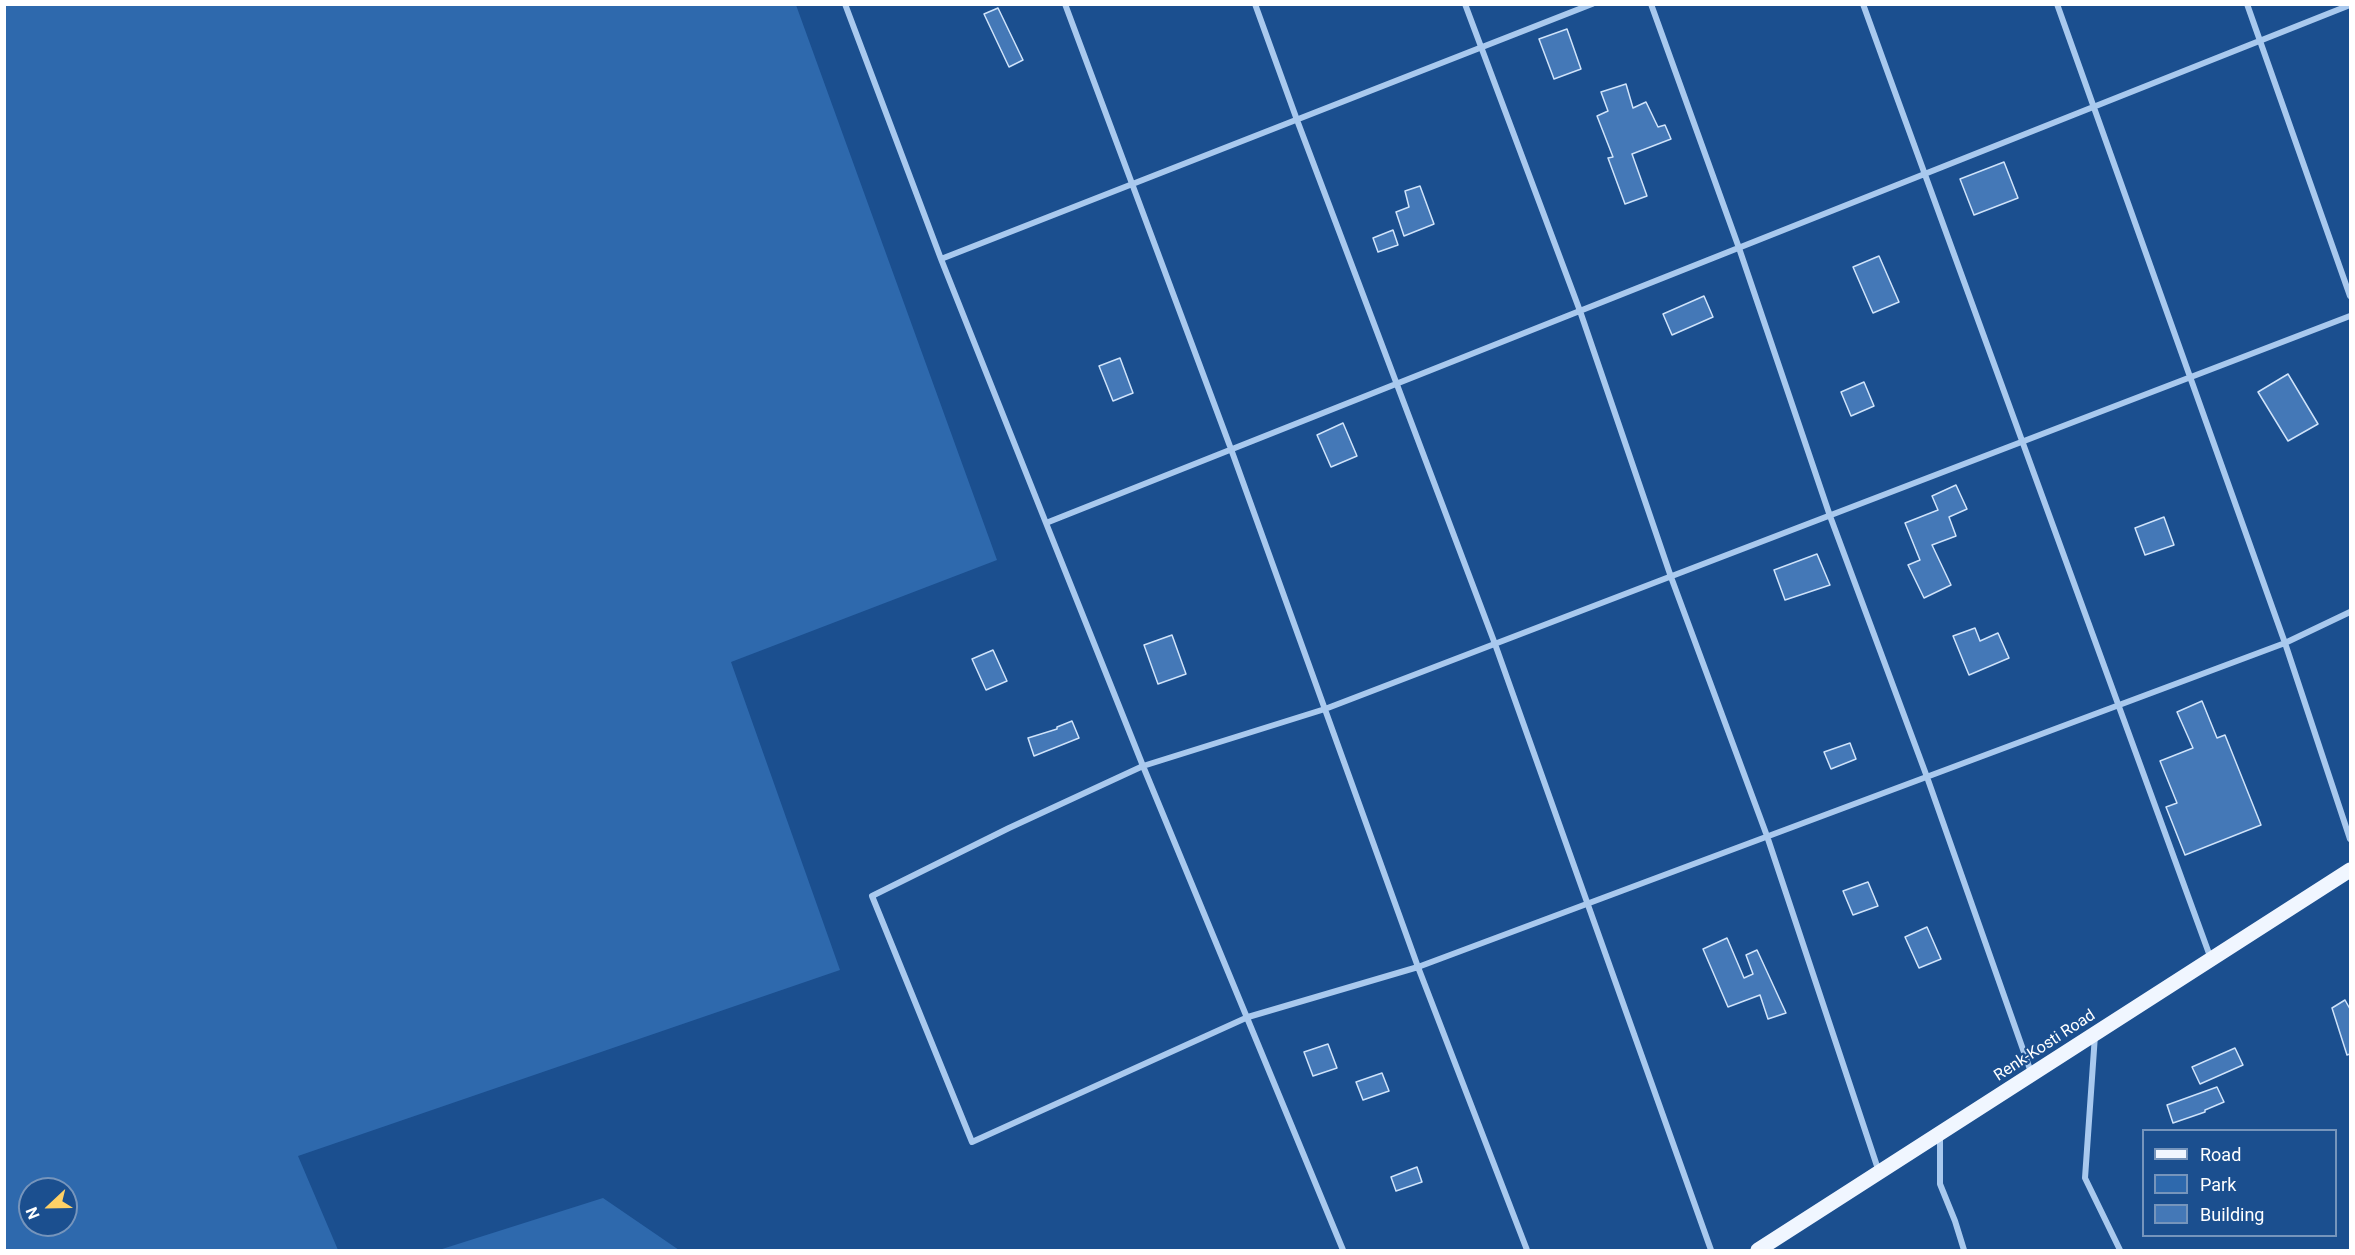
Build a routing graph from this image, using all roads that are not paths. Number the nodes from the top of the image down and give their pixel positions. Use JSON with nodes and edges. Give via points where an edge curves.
{"nodes":[{"id":1,"x":1065,"y":4,"type":"edge"},
{"id":2,"x":1255,"y":4,"type":"edge"},
{"id":3,"x":1465,"y":4,"type":"edge"},
{"id":4,"x":1592,"y":4,"type":"edge"},
{"id":5,"x":1651,"y":4,"type":"edge"},
{"id":6,"x":1863,"y":4,"type":"edge"},
{"id":7,"x":2057,"y":4,"type":"edge"},
{"id":8,"x":2247,"y":4,"type":"edge"},
{"id":9,"x":847,"y":5,"type":"edge"},
{"id":10,"x":2350,"y":5,"type":"edge"},
{"id":11,"x":2260,"y":41,"type":"junction"},
{"id":12,"x":1481,"y":48,"type":"junction"},
{"id":13,"x":2095,"y":106,"type":"junction"},
{"id":14,"x":1297,"y":120,"type":"junction"},
{"id":15,"x":1924,"y":174,"type":"junction"},
{"id":16,"x":1131,"y":185,"type":"junction"},
{"id":17,"x":1738,"y":248,"type":"junction"},
{"id":18,"x":941,"y":260,"type":"junction"},
{"id":19,"x":2350,"y":296,"type":"edge"},
{"id":20,"x":1580,"y":311,"type":"junction"},
{"id":21,"x":2350,"y":316,"type":"edge"},
{"id":22,"x":2190,"y":378,"type":"junction"},
{"id":23,"x":1397,"y":383,"type":"junction"},
{"id":24,"x":2021,"y":442,"type":"junction"},
{"id":25,"x":1231,"y":449,"type":"junction"},
{"id":26,"x":1830,"y":516,"type":"junction"},
{"id":27,"x":1046,"y":523,"type":"junction"},
{"id":28,"x":1671,"y":576,"type":"junction"},
{"id":29,"x":2350,"y":612,"type":"edge"},
{"id":30,"x":2285,"y":643,"type":"junction"},
{"id":31,"x":1495,"y":644,"type":"junction"},
{"id":32,"x":2119,"y":705,"type":"junction"},
{"id":33,"x":1325,"y":710,"type":"junction"},
{"id":34,"x":1143,"y":766,"type":"junction"},
{"id":35,"x":1928,"y":777,"type":"junction"},
{"id":36,"x":1767,"y":836,"type":"junction"},
{"id":37,"x":2350,"y":839,"type":"edge"},
{"id":38,"x":2350,"y":870,"type":"edge"},
{"id":39,"x":1587,"y":903,"type":"junction"},
{"id":40,"x":2211,"y":960,"type":"junction"},
{"id":41,"x":1418,"y":967,"type":"junction"},
{"id":42,"x":1248,"y":1017,"type":"junction"},
{"id":43,"x":2095,"y":1034,"type":"junction"},
{"id":44,"x":2032,"y":1075,"type":"junction"},
{"id":45,"x":1940,"y":1134,"type":"junction"},
{"id":46,"x":1879,"y":1173,"type":"junction"},
{"id":47,"x":1343,"y":1251,"type":"edge"},
{"id":48,"x":1527,"y":1251,"type":"edge"},
{"id":49,"x":1711,"y":1251,"type":"edge"},
{"id":50,"x":1758,"y":1251,"type":"edge"},
{"id":51,"x":1964,"y":1251,"type":"edge"},
{"id":52,"x":2120,"y":1251,"type":"edge"}],
"edges":[{"from":1,"to":16,"type":"street"},
{"from":2,"to":14,"type":"street"},
{"from":3,"to":12,"type":"street"},
{"from":4,"to":12,"type":"street"},
{"from":5,"to":17,"type":"street"},
{"from":6,"to":15,"type":"street"},
{"from":7,"to":13,"type":"street"},
{"from":8,"to":11,"type":"street"},
{"from":9,"to":18,"type":"street"},
{"from":10,"to":11,"type":"street"},
{"from":11,"to":13,"type":"street"},
{"from":11,"to":19,"type":"street"},
{"from":12,"to":14,"type":"street"},
{"from":12,"to":20,"type":"street"},
{"from":13,"to":15,"type":"street"},
{"from":13,"to":22,"type":"street"},
{"from":14,"to":16,"type":"street"},
{"from":14,"to":23,"type":"street"},
{"from":15,"to":17,"type":"street"},
{"from":15,"to":24,"type":"street"},
{"from":16,"to":18,"type":"street"},
{"from":16,"to":25,"type":"street"},
{"from":17,"to":20,"type":"street"},
{"from":17,"to":26,"type":"street"},
{"from":18,"to":27,"type":"street"},
{"from":20,"to":23,"type":"street"},
{"from":20,"to":28,"type":"street"},
{"from":21,"to":22,"type":"street"},
{"from":22,"to":24,"type":"street"},
{"from":22,"to":30,"type":"street"},
{"from":23,"to":25,"type":"street"},
{"from":23,"to":31,"type":"street"},
{"from":24,"to":26,"type":"street"},
{"from":24,"to":32,"type":"street"},
{"from":25,"to":27,"type":"street"},
{"from":25,"to":33,"type":"street"},
{"from":26,"to":28,"type":"street"},
{"from":26,"to":35,"type":"street"},
{"from":27,"to":34,"type":"street"},
{"from":28,"to":31,"type":"street"},
{"from":28,"to":36,"type":"street"},
{"from":29,"to":30,"type":"street"},
{"from":30,"to":32,"type":"street"},
{"from":30,"to":37,"type":"street"},
{"from":31,"to":33,"type":"street"},
{"from":31,"to":39,"type":"street"},
{"from":32,"to":35,"type":"street"},
{"from":32,"to":40,"type":"street"},
{"from":33,"to":34,"type":"street"},
{"from":33,"to":41,"type":"street"},
{"from":34,"to":42,"type":"street"},
{"from":34,"to":42,"type":"street","via":[[872,896],[972,1142]]},
{"from":35,"to":36,"type":"street"},
{"from":35,"to":44,"type":"street"},
{"from":36,"to":39,"type":"street"},
{"from":36,"to":46,"type":"street"},
{"from":38,"to":40,"type":"main road","name":"Renk-Kosti Road"},
{"from":39,"to":41,"type":"street"},
{"from":39,"to":49,"type":"street"},
{"from":40,"to":43,"type":"main road","name":"Renk-Kosti Road"},
{"from":41,"to":42,"type":"street"},
{"from":41,"to":48,"type":"street"},
{"from":42,"to":47,"type":"street"},
{"from":43,"to":44,"type":"main road","name":"Renk-Kosti Road"},
{"from":43,"to":52,"type":"street","via":[[2085,1178]]},
{"from":44,"to":45,"type":"main road","name":"Renk-Kosti Road"},
{"from":45,"to":46,"type":"main road","name":"Renk-Kosti Road"},
{"from":45,"to":51,"type":"street","via":[[1940,1184]]},
{"from":46,"to":50,"type":"main road","name":"Renk-Kosti Road"}]}
